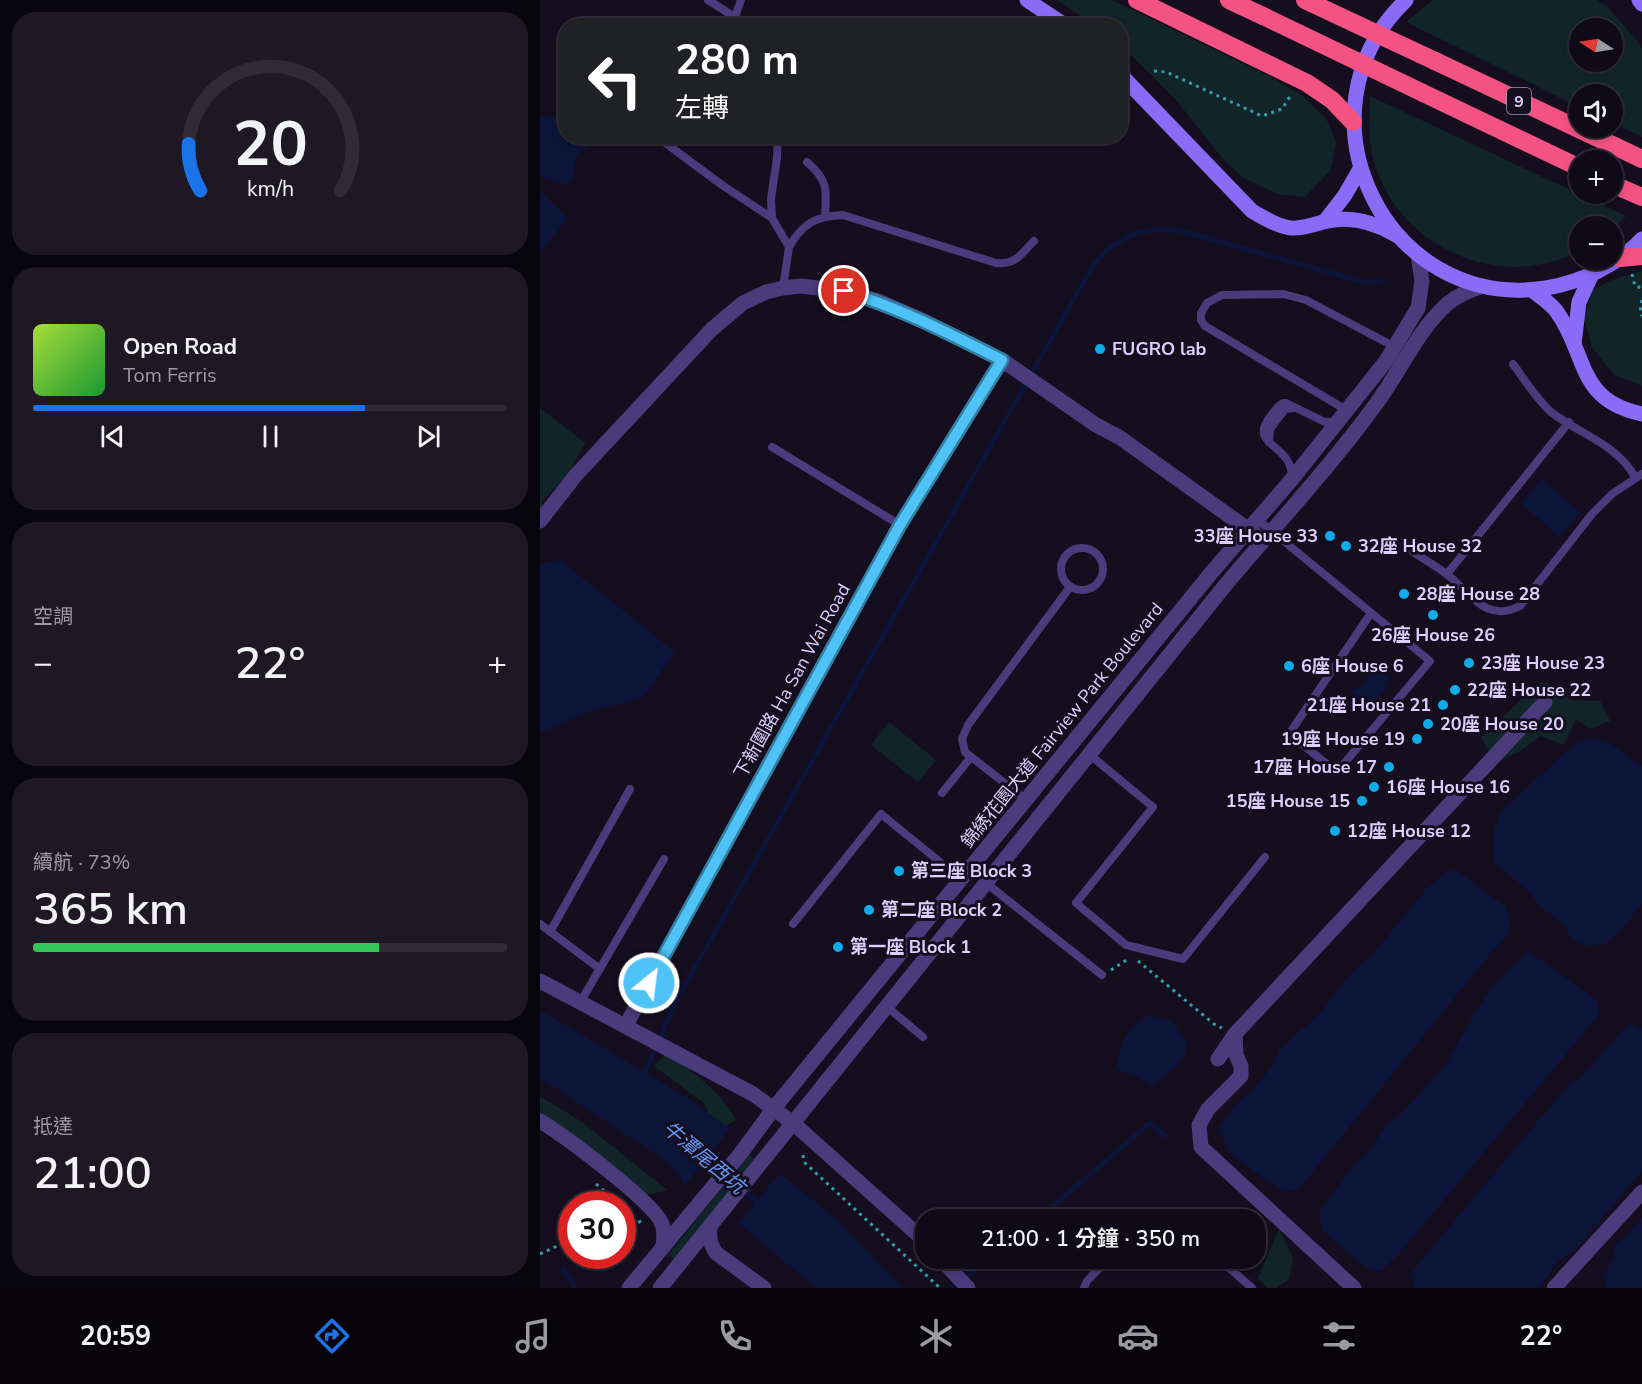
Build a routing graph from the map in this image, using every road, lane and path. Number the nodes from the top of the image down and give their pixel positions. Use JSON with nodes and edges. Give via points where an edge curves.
{"nodes":[{"id":1,"x":708,"y":0,"type":"edge"},
{"id":2,"x":741,"y":0,"type":"edge"},
{"id":3,"x":1028,"y":0,"type":"edge"},
{"id":4,"x":1137,"y":0,"type":"edge"},
{"id":5,"x":1229,"y":0,"type":"edge"},
{"id":6,"x":1305,"y":0,"type":"edge"},
{"id":7,"x":1406,"y":0,"type":"edge"},
{"id":8,"x":1639,"y":0,"type":"edge"},
{"id":9,"x":1642,"y":4,"type":"edge"},
{"id":10,"x":735,"y":17,"type":"joint"},
{"id":11,"x":1054,"y":18,"type":"edge"},
{"id":12,"x":1154,"y":71,"type":"dead end"},
{"id":13,"x":1128,"y":82,"type":"edge"},
{"id":14,"x":1291,"y":95,"type":"dead end"},
{"id":15,"x":1353,"y":122,"type":"junction"},
{"id":16,"x":667,"y":144,"type":"edge"},
{"id":17,"x":778,"y":144,"type":"edge"},
{"id":18,"x":1642,"y":159,"type":"edge"},
{"id":19,"x":807,"y":162,"type":"dead end"},
{"id":20,"x":1569,"y":163,"type":"edge"},
{"id":21,"x":1360,"y":169,"type":"junction"},
{"id":22,"x":1623,"y":189,"type":"edge"},
{"id":23,"x":1642,"y":197,"type":"edge"},
{"id":24,"x":825,"y":216,"type":"junction"},
{"id":25,"x":772,"y":218,"type":"junction"},
{"id":26,"x":1325,"y":221,"type":"junction"},
{"id":27,"x":1398,"y":236,"type":"junction"},
{"id":28,"x":1642,"y":239,"type":"edge"},
{"id":29,"x":1034,"y":241,"type":"dead end"},
{"id":30,"x":789,"y":247,"type":"junction"},
{"id":31,"x":1418,"y":255,"type":"junction"},
{"id":32,"x":1623,"y":255,"type":"edge"},
{"id":33,"x":1642,"y":256,"type":"edge"},
{"id":34,"x":1623,"y":258,"type":"edge"},
{"id":35,"x":1600,"y":270,"type":"edge"},
{"id":36,"x":1593,"y":274,"type":"junction"},
{"id":37,"x":1484,"y":286,"type":"junction"},
{"id":38,"x":783,"y":288,"type":"junction"},
{"id":39,"x":1532,"y":290,"type":"junction"},
{"id":40,"x":1642,"y":300,"type":"edge"},
{"id":41,"x":1642,"y":316,"type":"edge"},
{"id":42,"x":1574,"y":344,"type":"junction"},
{"id":43,"x":1395,"y":346,"type":"junction"},
{"id":44,"x":1002,"y":360,"type":"junction"},
{"id":45,"x":1513,"y":364,"type":"dead end"},
{"id":46,"x":1642,"y":414,"type":"edge"},
{"id":47,"x":1343,"y":416,"type":"junction"},
{"id":48,"x":1569,"y":422,"type":"junction"},
{"id":49,"x":772,"y":447,"type":"dead end"},
{"id":50,"x":1638,"y":476,"type":"edge"},
{"id":51,"x":1292,"y":479,"type":"junction"},
{"id":52,"x":540,"y":521,"type":"edge"},
{"id":53,"x":900,"y":525,"type":"junction"},
{"id":54,"x":1253,"y":525,"type":"junction"},
{"id":55,"x":1267,"y":536,"type":"junction"},
{"id":56,"x":1406,"y":548,"type":"dead end"},
{"id":57,"x":1447,"y":574,"type":"junction"},
{"id":58,"x":1070,"y":587,"type":"junction"},
{"id":59,"x":1371,"y":613,"type":"junction"},
{"id":60,"x":1545,"y":702,"type":"dead end"},
{"id":61,"x":1090,"y":755,"type":"junction"},
{"id":62,"x":971,"y":757,"type":"junction"},
{"id":63,"x":630,"y":789,"type":"dead end"},
{"id":64,"x":942,"y":793,"type":"dead end"},
{"id":65,"x":1026,"y":800,"type":"junction"},
{"id":66,"x":1265,"y":857,"type":"dead end"},
{"id":67,"x":664,"y":859,"type":"dead end"},
{"id":68,"x":961,"y":879,"type":"junction"},
{"id":69,"x":986,"y":883,"type":"junction"},
{"id":70,"x":540,"y":924,"type":"edge"},
{"id":71,"x":793,"y":924,"type":"dead end"},
{"id":72,"x":550,"y":932,"type":"junction"},
{"id":73,"x":600,"y":969,"type":"junction"},
{"id":74,"x":1102,"y":975,"type":"joint"},
{"id":75,"x":540,"y":981,"type":"edge"},
{"id":76,"x":580,"y":1001,"type":"junction"},
{"id":77,"x":886,"y":1005,"type":"junction"},
{"id":78,"x":626,"y":1025,"type":"junction"},
{"id":79,"x":1235,"y":1034,"type":"junction"},
{"id":80,"x":923,"y":1037,"type":"dead end"},
{"id":81,"x":1218,"y":1059,"type":"dead end"},
{"id":82,"x":774,"y":1108,"type":"junction"},
{"id":83,"x":540,"y":1121,"type":"edge"},
{"id":84,"x":793,"y":1124,"type":"junction"},
{"id":85,"x":803,"y":1155,"type":"dead end"},
{"id":86,"x":1642,"y":1192,"type":"edge"},
{"id":87,"x":640,"y":1221,"type":"dead end"},
{"id":88,"x":712,"y":1224,"type":"junction"},
{"id":89,"x":636,"y":1226,"type":"edge"},
{"id":90,"x":915,"y":1232,"type":"edge"},
{"id":91,"x":558,"y":1246,"type":"edge"},
{"id":92,"x":663,"y":1247,"type":"junction"},
{"id":93,"x":540,"y":1254,"type":"edge"},
{"id":94,"x":950,"y":1269,"type":"edge"},
{"id":95,"x":1098,"y":1269,"type":"edge"},
{"id":96,"x":1230,"y":1269,"type":"edge"},
{"id":97,"x":640,"y":1274,"type":"junction"},
{"id":98,"x":629,"y":1288,"type":"edge"},
{"id":99,"x":660,"y":1288,"type":"edge"},
{"id":100,"x":764,"y":1288,"type":"edge"},
{"id":101,"x":940,"y":1288,"type":"edge"},
{"id":102,"x":968,"y":1288,"type":"edge"},
{"id":103,"x":1084,"y":1288,"type":"edge"},
{"id":104,"x":1252,"y":1288,"type":"edge"},
{"id":105,"x":1354,"y":1288,"type":"edge"},
{"id":106,"x":1554,"y":1288,"type":"edge"}],
"edges":[{"from":1,"to":10,"type":"lane"},
{"from":2,"to":10,"type":"lane"},
{"from":3,"to":11,"type":"main road"},
{"from":4,"to":15,"type":"highway","via":[[1307,83],[1332,100]]},
{"from":5,"to":20,"type":"highway","number":"9","bridge":true},
{"from":6,"to":18,"type":"highway","number":"9","bridge":true},
{"from":7,"to":15,"type":"main road","via":[[1390,15],[1371,45],[1356,88]]},
{"from":8,"to":9,"type":"main road"},
{"from":12,"to":14,"type":"path","via":[[1166,72],[1262,116],[1282,110]]},
{"from":13,"to":26,"type":"main road","via":[[1252,211],[1292,228]]},
{"from":15,"to":21,"type":"main road"},
{"from":16,"to":25,"type":"lane"},
{"from":17,"to":25,"type":"lane"},
{"from":19,"to":24,"type":"lane","via":[[821,174],[825,184]]},
{"from":21,"to":26,"type":"main road"},
{"from":21,"to":27,"type":"main road","via":[[1371,198]]},
{"from":22,"to":23,"type":"highway"},
{"from":24,"to":29,"type":"lane","via":[[843,215],[996,263],[1014,261]]},
{"from":24,"to":30,"type":"lane","via":[[798,231]]},
{"from":25,"to":30,"type":"lane"},
{"from":26,"to":27,"type":"main road","via":[[1360,220]]},
{"from":27,"to":31,"type":"main road"},
{"from":28,"to":32,"type":"main road"},
{"from":30,"to":38,"type":"lane"},
{"from":31,"to":37,"type":"main road","via":[[1443,271]]},
{"from":31,"to":43,"type":"street","name":"錦綉花園大道 Fairview Park Boulevard","via":[[1422,281],[1418,308]]},
{"from":33,"to":34,"type":"highway"},
{"from":35,"to":36,"type":"main road"},
{"from":36,"to":39,"type":"main road","via":[[1563,285]]},
{"from":36,"to":42,"type":"main road","via":[[1579,302]]},
{"from":37,"to":39,"type":"main road"},
{"from":37,"to":55,"type":"street","via":[[1466,291],[1439,314],[1376,404]]},
{"from":38,"to":44,"type":"street","via":[[844,291],[881,302]]},
{"from":38,"to":52,"type":"street","via":[[743,303],[712,329],[584,467]]},
{"from":39,"to":42,"type":"main road","via":[[1556,311]]},
{"from":40,"to":41,"type":"path"},
{"from":42,"to":46,"type":"main road","via":[[1592,386],[1626,411]]},
{"from":43,"to":47,"type":"street","name":"錦綉花園大道 Fairview Park Boulevard"},
{"from":43,"to":47,"type":"lane","via":[[1306,300],[1283,294],[1222,295],[1207,303],[1200,314],[1205,326]]},
{"from":44,"to":53,"type":"street","name":"下新圍路 Ha San Wai Road"},
{"from":44,"to":54,"type":"street"},
{"from":45,"to":48,"type":"lane","via":[[1551,412]]},
{"from":47,"to":51,"type":"street","name":"錦綉花園大道 Fairview Park Boulevard"},
{"from":47,"to":51,"type":"lane","via":[[1325,422],[1283,403],[1277,406],[1263,429],[1269,443],[1285,456]]},
{"from":48,"to":50,"type":"lane","via":[[1627,463]]},
{"from":48,"to":57,"type":"lane"},
{"from":49,"to":53,"type":"lane"},
{"from":50,"to":57,"type":"lane","via":[[1592,514],[1520,606],[1509,611],[1481,606]]},
{"from":51,"to":54,"type":"street","name":"錦綉花園大道 Fairview Park Boulevard"},
{"from":53,"to":78,"type":"street","name":"下新圍路 Ha San Wai Road"},
{"from":54,"to":55,"type":"street"},
{"from":54,"to":65,"type":"street","name":"錦綉花園大道 Fairview Park Boulevard"},
{"from":55,"to":59,"type":"lane"},
{"from":55,"to":61,"type":"street"},
{"from":56,"to":57,"type":"lane"},
{"from":58,"to":58,"type":"lane","via":[[1062,578],[1065,555],[1075,549],[1087,549],[1097,555],[1102,566],[1101,578],[1093,587]]},
{"from":58,"to":62,"type":"lane","via":[[968,725],[962,739],[965,752]]},
{"from":59,"to":59,"type":"lane","via":[[1430,661],[1337,772],[1289,734]]},
{"from":60,"to":79,"type":"street"},
{"from":61,"to":66,"type":"lane","via":[[1153,807],[1076,903],[1126,945],[1183,959]]},
{"from":61,"to":69,"type":"street"},
{"from":62,"to":64,"type":"lane"},
{"from":62,"to":65,"type":"lane"},
{"from":63,"to":72,"type":"lane"},
{"from":65,"to":68,"type":"street","name":"錦綉花園大道 Fairview Park Boulevard"},
{"from":67,"to":73,"type":"lane"},
{"from":68,"to":71,"type":"lane","via":[[881,814]]},
{"from":68,"to":82,"type":"street","name":"錦綉花園大道 Fairview Park Boulevard"},
{"from":69,"to":74,"type":"lane"},
{"from":69,"to":77,"type":"street"},
{"from":70,"to":72,"type":"lane"},
{"from":72,"to":73,"type":"lane"},
{"from":73,"to":76,"type":"lane"},
{"from":74,"to":79,"type":"path","via":[[1133,957],[1214,1024]]},
{"from":75,"to":76,"type":"street"},
{"from":76,"to":78,"type":"street"},
{"from":77,"to":80,"type":"lane"},
{"from":77,"to":84,"type":"street"},
{"from":78,"to":82,"type":"street"},
{"from":79,"to":81,"type":"street"},
{"from":79,"to":105,"type":"street","via":[[1241,1076],[1203,1117],[1199,1125],[1201,1147]]},
{"from":82,"to":84,"type":"street"},
{"from":82,"to":92,"type":"street","name":"錦綉花園大道 Fairview Park Boulevard"},
{"from":83,"to":92,"type":"street","via":[[596,1161],[654,1212],[662,1223]]},
{"from":84,"to":88,"type":"street"},
{"from":84,"to":90,"type":"street"},
{"from":85,"to":101,"type":"path","via":[[804,1162]]},
{"from":86,"to":106,"type":"street"},
{"from":87,"to":89,"type":"path"},
{"from":88,"to":99,"type":"street"},
{"from":88,"to":100,"type":"street","via":[[711,1247]]},
{"from":91,"to":93,"type":"path"},
{"from":92,"to":97,"type":"street","name":"錦綉花園大道 Fairview Park Boulevard"},
{"from":94,"to":102,"type":"street"},
{"from":95,"to":103,"type":"lane"},
{"from":96,"to":104,"type":"lane"},
{"from":97,"to":98,"type":"street","name":"錦綉花園大道 Fairview Park Boulevard"},
{"from":97,"to":99,"type":"street"}]}
